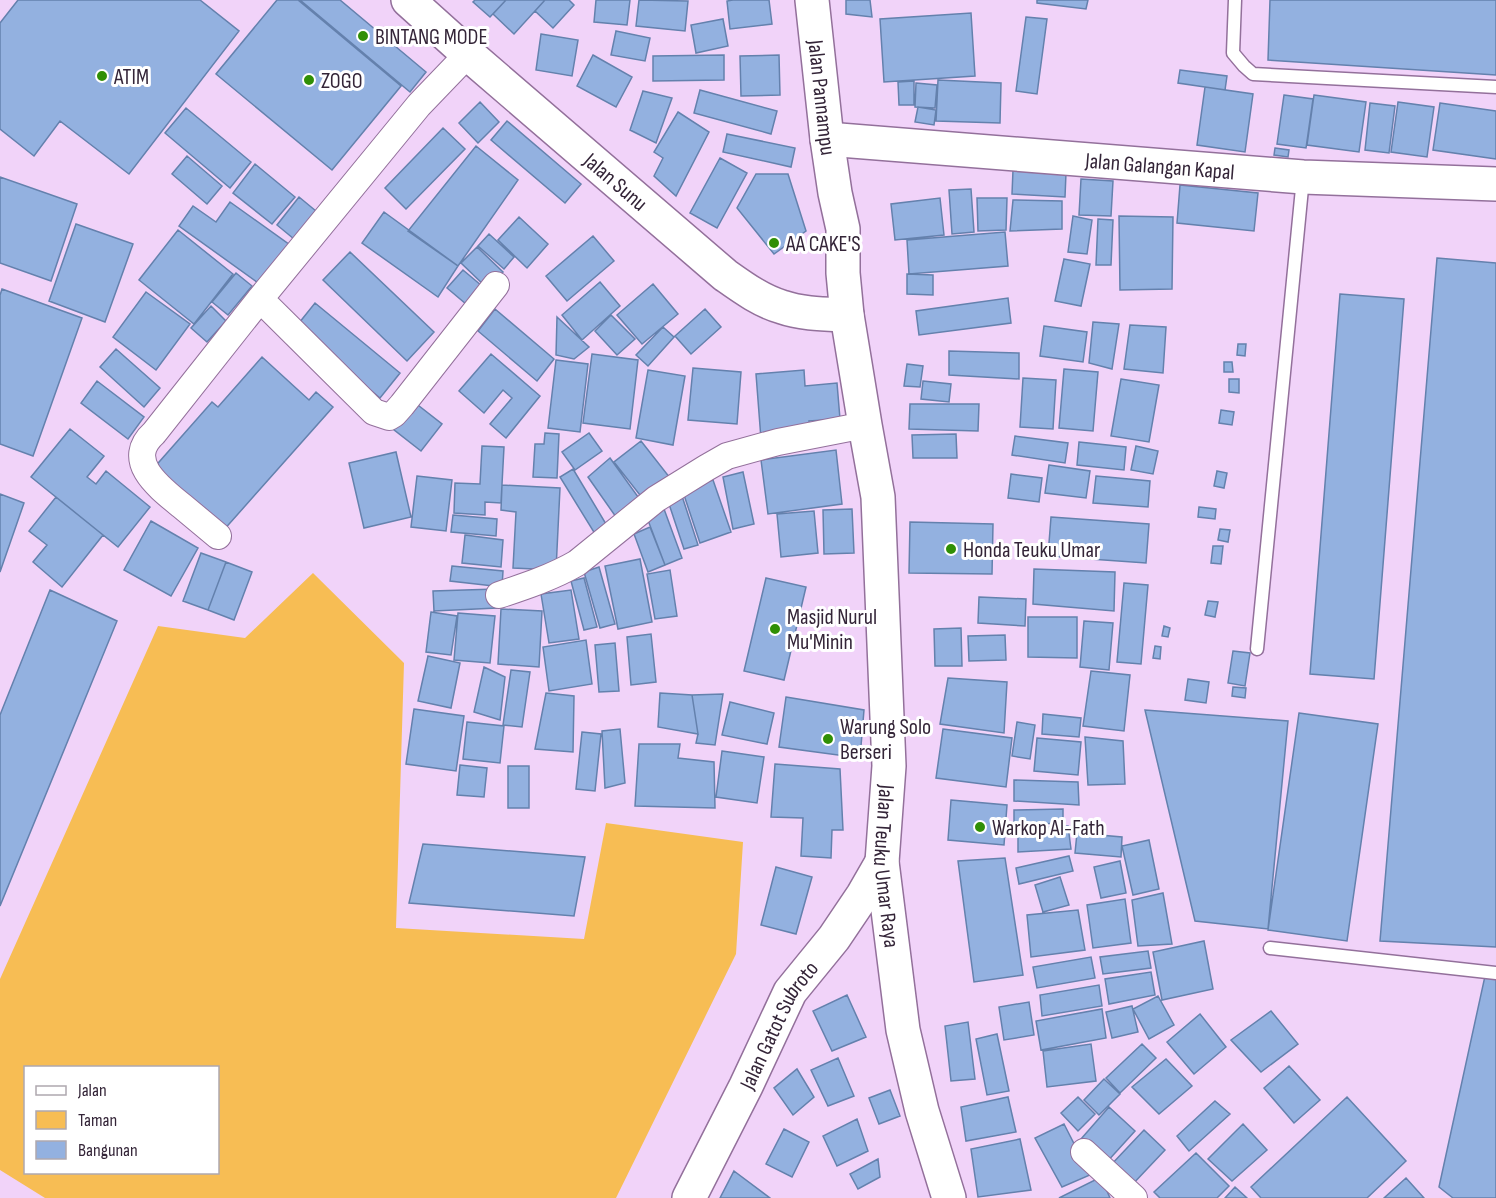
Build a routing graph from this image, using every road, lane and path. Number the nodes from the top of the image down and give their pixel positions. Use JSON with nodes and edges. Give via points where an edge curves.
{"nodes":[{"id":1,"x":408,"y":0,"type":"edge"},
{"id":2,"x":812,"y":0,"type":"edge"},
{"id":3,"x":1235,"y":0,"type":"edge"},
{"id":4,"x":468,"y":54,"type":"junction"},
{"id":5,"x":1496,"y":87,"type":"edge"},
{"id":6,"x":827,"y":139,"type":"junction"},
{"id":7,"x":1303,"y":177,"type":"junction"},
{"id":8,"x":1496,"y":184,"type":"edge"},
{"id":9,"x":496,"y":285,"type":"dead end"},
{"id":10,"x":260,"y":299,"type":"junction"},
{"id":11,"x":847,"y":315,"type":"junction"},
{"id":12,"x":865,"y":425,"type":"junction"},
{"id":13,"x":218,"y":536,"type":"dead end"},
{"id":14,"x":500,"y":595,"type":"dead end"},
{"id":15,"x":1257,"y":649,"type":"dead end"},
{"id":16,"x":882,"y":862,"type":"junction"},
{"id":17,"x":1270,"y":948,"type":"dead end"},
{"id":18,"x":1496,"y":973,"type":"edge"},
{"id":19,"x":1084,"y":1152,"type":"dead end"},
{"id":20,"x":689,"y":1198,"type":"edge"},
{"id":21,"x":949,"y":1198,"type":"edge"},
{"id":22,"x":1134,"y":1198,"type":"edge"}],
"edges":[{"from":1,"to":4,"type":"main road","name":"Jalan Sunu"},
{"from":2,"to":6,"type":"main road","name":"Jalan Pannampu"},
{"from":3,"to":5,"type":"lane","via":[[1233,54],[1254,74]]},
{"from":4,"to":10,"type":"street","via":[[419,105]]},
{"from":4,"to":11,"type":"main road","name":"Jalan Sunu","via":[[724,275],[781,307]]},
{"from":6,"to":7,"type":"main road","name":"Jalan Galangan Kapal"},
{"from":6,"to":11,"type":"main road","name":"Jalan Pannampu","via":[[835,192],[833,227]]},
{"from":7,"to":8,"type":"main road","name":"Jalan Galangan Kapal"},
{"from":7,"to":15,"type":"lane"},
{"from":9,"to":10,"type":"street","via":[[389,417],[374,412]]},
{"from":10,"to":13,"type":"street","via":[[146,441],[142,452],[145,468],[156,484]]},
{"from":11,"to":12,"type":"main road","name":"Jalan Teuku Umar Raya"},
{"from":12,"to":14,"type":"street","via":[[727,456],[656,499],[577,563]]},
{"from":12,"to":16,"type":"main road","name":"Jalan Teuku Umar Raya","via":[[878,497],[889,766]]},
{"from":16,"to":20,"type":"main road","name":"Jalan Gatot Subroto","via":[[834,938],[790,992]]},
{"from":16,"to":21,"type":"main road","name":"Jalan Teuku Umar Raya","via":[[903,1030],[922,1111]]},
{"from":17,"to":18,"type":"lane"},
{"from":19,"to":22,"type":"street"}]}
